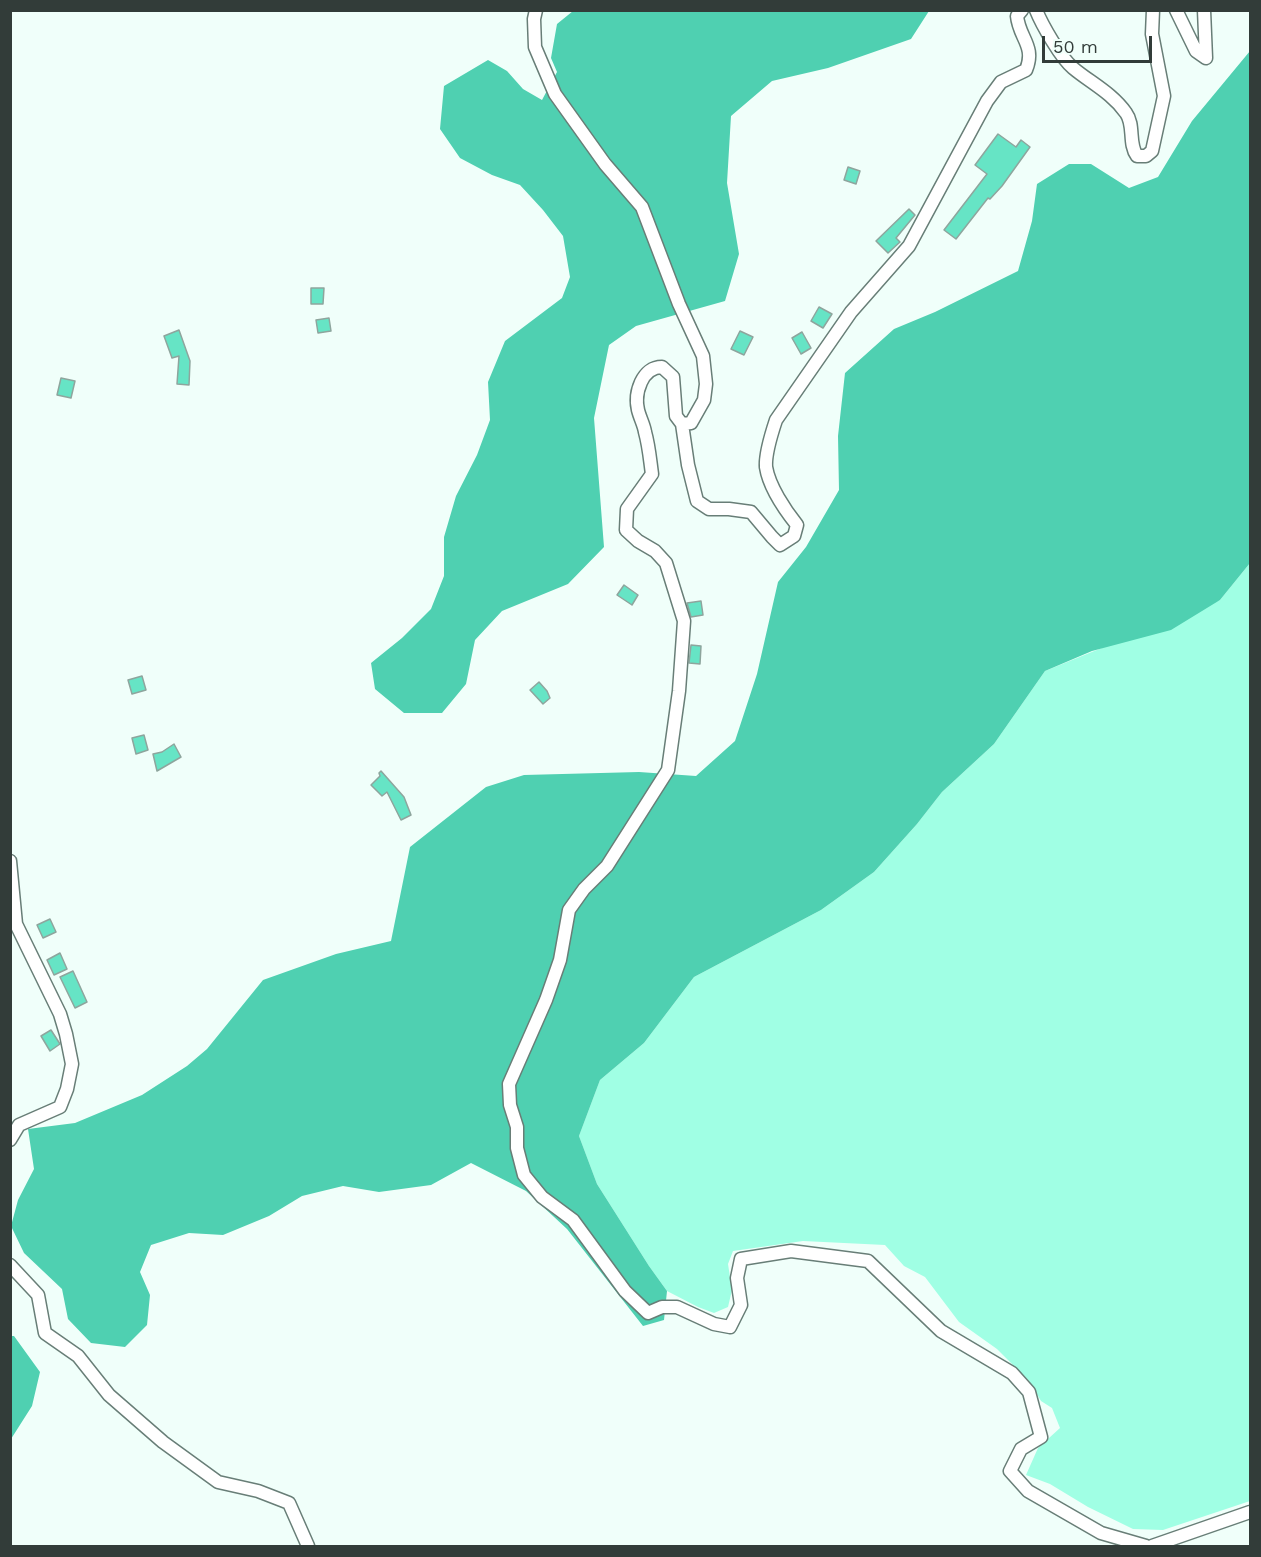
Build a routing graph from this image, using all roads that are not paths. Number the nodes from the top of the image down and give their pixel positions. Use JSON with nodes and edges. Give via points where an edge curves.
{"nodes":[{"id":1,"x":536,"y":10,"type":"edge"},
{"id":2,"x":1022,"y":10,"type":"edge"},
{"id":3,"x":1036,"y":10,"type":"edge"},
{"id":4,"x":1153,"y":10,"type":"edge"},
{"id":5,"x":1176,"y":10,"type":"edge"},
{"id":6,"x":1204,"y":10,"type":"edge"},
{"id":7,"x":682,"y":424,"type":"junction"},
{"id":8,"x":10,"y":861,"type":"edge"},
{"id":9,"x":10,"y":1140,"type":"edge"},
{"id":10,"x":10,"y":1265,"type":"edge"},
{"id":11,"x":1251,"y":1512,"type":"edge"},
{"id":12,"x":308,"y":1546,"type":"edge"},
{"id":13,"x":1146,"y":1546,"type":"edge"},
{"id":14,"x":1152,"y":1546,"type":"edge"}],
"edges":[{"from":1,"to":7,"type":"street","via":[[535,47],[555,94],[605,164],[642,207],[703,356],[704,400],[691,423]]},
{"from":2,"to":7,"type":"street","via":[[1017,16],[1018,26],[1032,58],[1026,70],[1001,82],[987,100],[909,246],[851,312],[776,420],[766,466],[777,496],[797,525],[794,536],[780,544],[751,512],[709,509],[697,501]]},
{"from":3,"to":4,"type":"street","via":[[1071,67],[1104,89],[1128,114],[1137,156],[1152,151],[1164,96],[1152,34]]},
{"from":5,"to":6,"type":"street","via":[[1196,51],[1206,58]]},
{"from":7,"to":13,"type":"street","via":[[676,416],[673,377],[662,367],[655,367],[645,375],[638,391],[637,408],[652,474],[627,509],[626,530],[666,563],[684,621],[673,740],[668,770],[607,866],[569,910],[560,960],[509,1084],[524,1175],[542,1197],[573,1220],[625,1291],[648,1313],[662,1307],[677,1307],[730,1327],[741,1305],[737,1278],[741,1259],[791,1251],[868,1261],[941,1331],[1012,1373],[1029,1392],[1041,1437],[1021,1449],[1010,1471],[1028,1491],[1101,1533]]},
{"from":8,"to":9,"type":"street","via":[[16,924],[60,1014],[72,1064],[60,1107],[19,1125]]},
{"from":10,"to":12,"type":"street","via":[[38,1295],[45,1333],[78,1356],[109,1395],[218,1482],[289,1503]]},
{"from":11,"to":14,"type":"street"}]}
